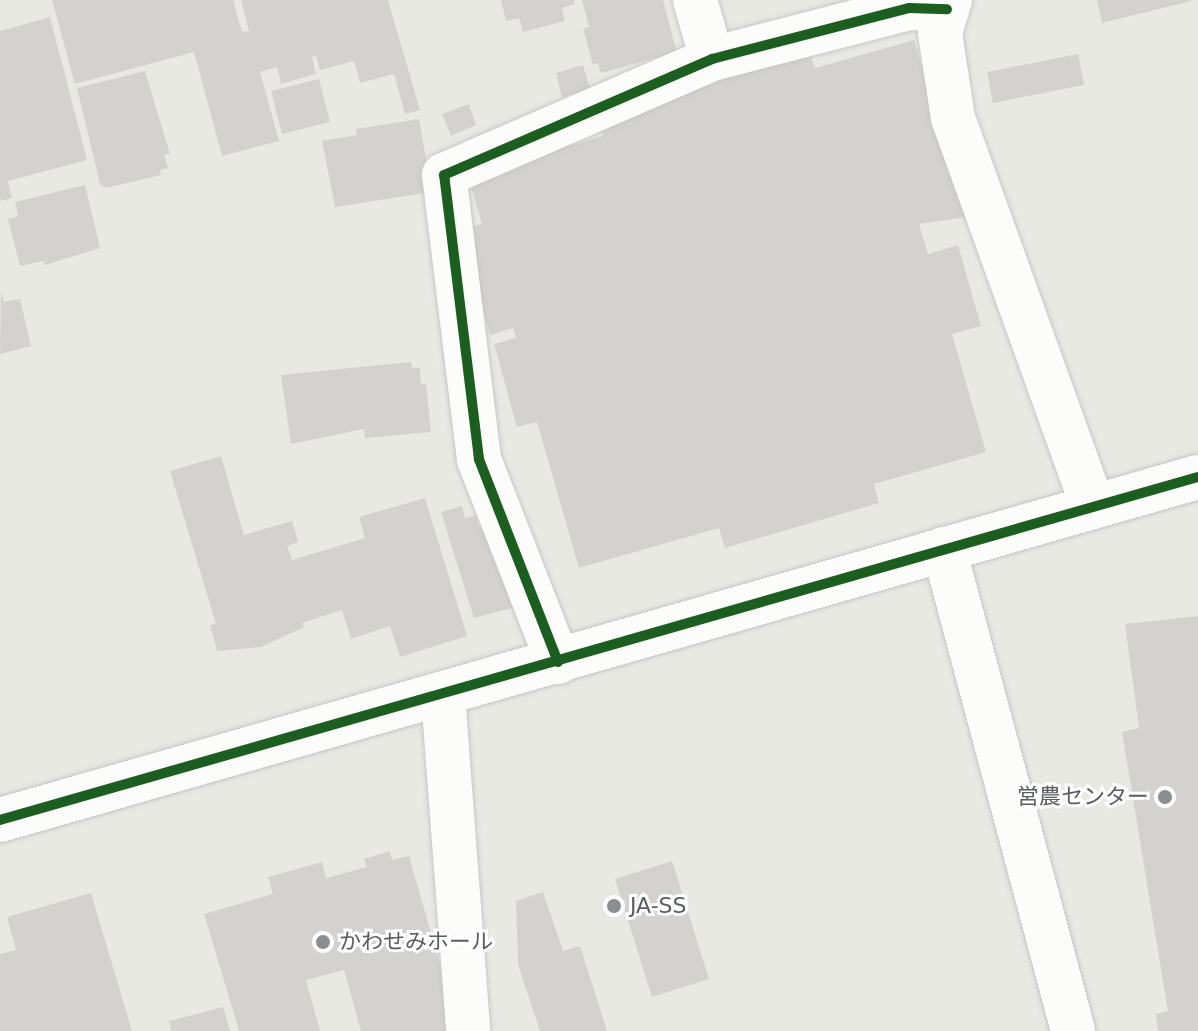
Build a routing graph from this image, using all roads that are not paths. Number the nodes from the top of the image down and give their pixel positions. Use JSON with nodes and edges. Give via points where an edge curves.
{"nodes":[{"id":1,"x":695,"y":0,"type":"edge"},
{"id":2,"x":949,"y":4,"type":"edge"},
{"id":3,"x":712,"y":59,"type":"junction"},
{"id":4,"x":1198,"y":477,"type":"edge"},
{"id":5,"x":1093,"y":507,"type":"junction"},
{"id":6,"x":944,"y":549,"type":"junction"},
{"id":7,"x":558,"y":662,"type":"junction"},
{"id":8,"x":443,"y":695,"type":"junction"},
{"id":9,"x":0,"y":820,"type":"edge"},
{"id":10,"x":468,"y":1031,"type":"edge"},
{"id":11,"x":1073,"y":1031,"type":"edge"}],
"edges":[{"from":1,"to":3,"type":"street"},
{"from":2,"to":3,"type":"street","via":[[909,8]]},
{"from":2,"to":5,"type":"street","via":[[940,33],[953,118]]},
{"from":3,"to":7,"type":"street","via":[[444,175],[479,459]]},
{"from":4,"to":5,"type":"street"},
{"from":5,"to":6,"type":"street"},
{"from":6,"to":7,"type":"street"},
{"from":6,"to":11,"type":"street"},
{"from":7,"to":8,"type":"street"},
{"from":8,"to":9,"type":"street"},
{"from":8,"to":10,"type":"street"}]}
